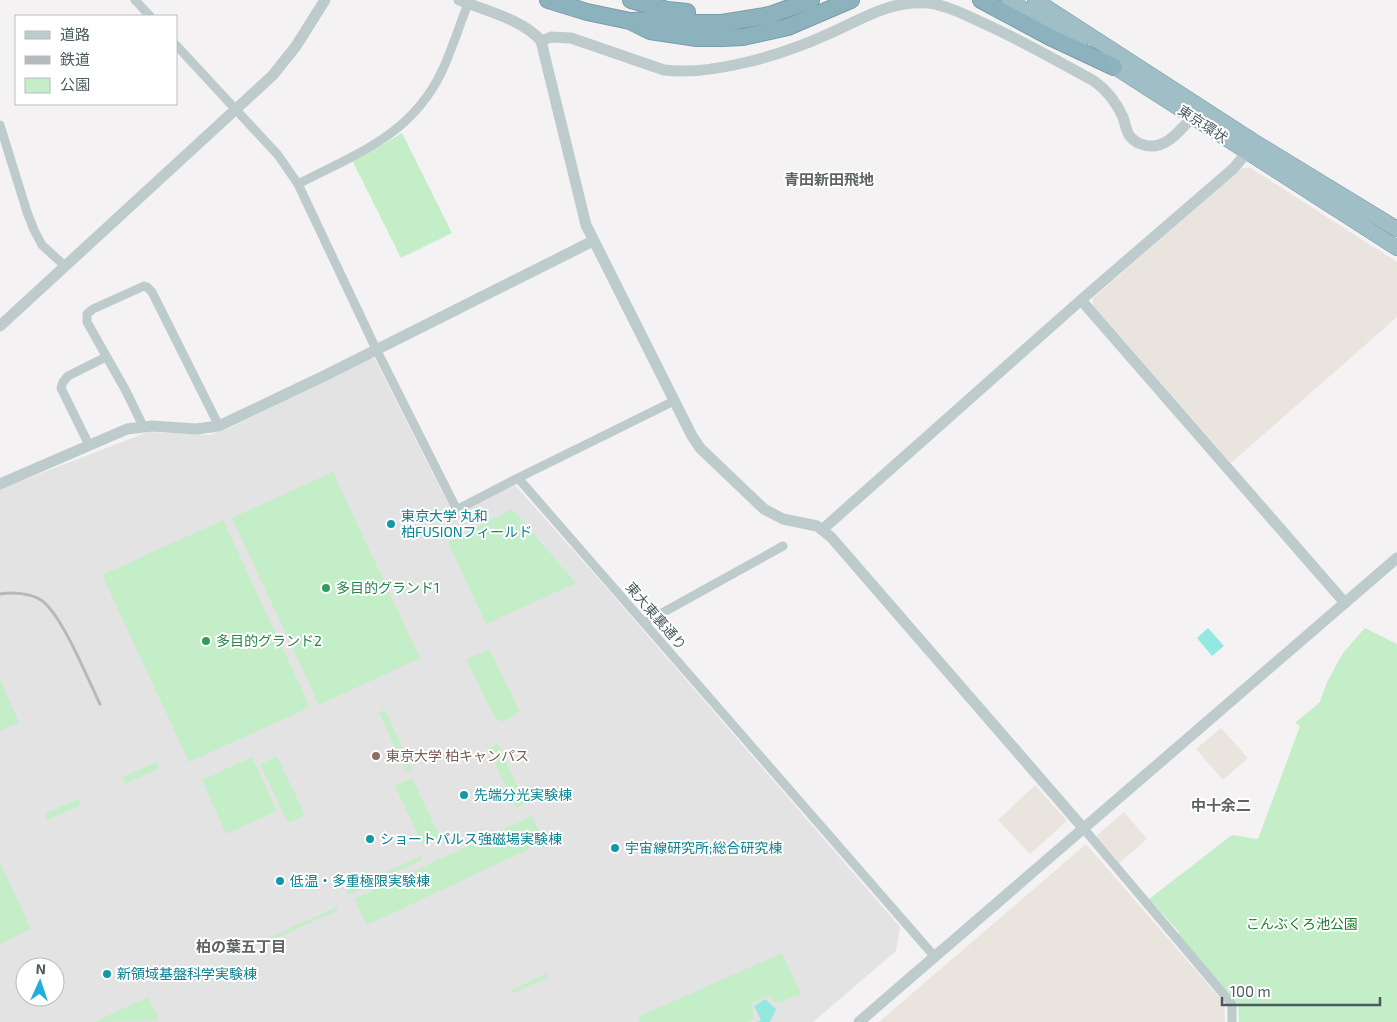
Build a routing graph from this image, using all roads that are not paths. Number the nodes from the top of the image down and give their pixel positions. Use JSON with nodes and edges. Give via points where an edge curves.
{"nodes":[{"id":1,"x":135,"y":0,"type":"edge"},
{"id":2,"x":326,"y":0,"type":"edge"},
{"id":3,"x":548,"y":0,"type":"edge"},
{"id":4,"x":631,"y":0,"type":"edge"},
{"id":5,"x":781,"y":0,"type":"edge"},
{"id":6,"x":810,"y":0,"type":"edge"},
{"id":7,"x":851,"y":0,"type":"edge"},
{"id":8,"x":981,"y":0,"type":"edge"},
{"id":9,"x":1009,"y":0,"type":"edge"},
{"id":10,"x":1035,"y":0,"type":"edge"},
{"id":11,"x":464,"y":2,"type":"edge"},
{"id":12,"x":149,"y":15,"type":"edge"},
{"id":13,"x":630,"y":21,"type":"junction"},
{"id":14,"x":541,"y":41,"type":"junction"},
{"id":15,"x":178,"y":47,"type":"edge"},
{"id":16,"x":1114,"y":66,"type":"junction"},
{"id":17,"x":236,"y":110,"type":"junction"},
{"id":18,"x":1192,"y":117,"type":"junction"},
{"id":19,"x":0,"y":125,"type":"edge"},
{"id":20,"x":1247,"y":152,"type":"junction"},
{"id":21,"x":298,"y":184,"type":"junction"},
{"id":22,"x":1397,"y":229,"type":"edge"},
{"id":23,"x":593,"y":241,"type":"junction"},
{"id":24,"x":1397,"y":248,"type":"edge"},
{"id":25,"x":65,"y":266,"type":"junction"},
{"id":26,"x":1081,"y":300,"type":"junction"},
{"id":27,"x":0,"y":326,"type":"edge"},
{"id":28,"x":376,"y":349,"type":"junction"},
{"id":29,"x":106,"y":357,"type":"junction"},
{"id":30,"x":674,"y":401,"type":"junction"},
{"id":31,"x":143,"y":426,"type":"junction"},
{"id":32,"x":218,"y":426,"type":"junction"},
{"id":33,"x":89,"y":445,"type":"junction"},
{"id":34,"x":518,"y":478,"type":"junction"},
{"id":35,"x":0,"y":484,"type":"edge"},
{"id":36,"x":823,"y":529,"type":"junction"},
{"id":37,"x":783,"y":546,"type":"dead end"},
{"id":38,"x":1397,"y":558,"type":"edge"},
{"id":39,"x":1345,"y":603,"type":"junction"},
{"id":40,"x":644,"y":623,"type":"junction"},
{"id":41,"x":1084,"y":829,"type":"junction"},
{"id":42,"x":936,"y":957,"type":"junction"},
{"id":43,"x":859,"y":1022,"type":"edge"},
{"id":44,"x":1232,"y":1022,"type":"edge"}],
"edges":[{"from":1,"to":12,"type":"street"},
{"from":2,"to":17,"type":"street","via":[[273,75]]},
{"from":3,"to":13,"type":"highway"},
{"from":4,"to":5,"type":"highway","via":[[667,10],[712,13],[748,9]]},
{"from":6,"to":13,"type":"highway","via":[[770,15],[722,23]]},
{"from":7,"to":13,"type":"highway","via":[[788,27],[743,37],[670,35],[650,31]]},
{"from":8,"to":16,"type":"highway"},
{"from":9,"to":16,"type":"highway","name":"東京環状"},
{"from":10,"to":22,"type":"highway","name":"東京環状","via":[[1253,141]]},
{"from":11,"to":14,"type":"street","via":[[516,23],[535,33]]},
{"from":11,"to":21,"type":"street","via":[[442,71],[412,115],[381,141]]},
{"from":14,"to":18,"type":"street","via":[[551,37],[571,38],[664,70],[708,70],[797,47],[878,10],[908,4],[932,4],[947,7],[1006,34],[1103,87],[1123,117],[1130,136],[1139,143],[1158,146],[1174,136]]},
{"from":14,"to":23,"type":"street","via":[[586,225]]},
{"from":15,"to":17,"type":"street"},
{"from":16,"to":18,"type":"highway","name":"東京環状"},
{"from":17,"to":21,"type":"street","via":[[278,155]]},
{"from":17,"to":25,"type":"street"},
{"from":18,"to":20,"type":"highway","name":"東京環状"},
{"from":19,"to":25,"type":"street","via":[[34,230],[42,245]]},
{"from":20,"to":24,"type":"highway","name":"東京環状"},
{"from":20,"to":26,"type":"street","via":[[1234,168]]},
{"from":21,"to":28,"type":"street"},
{"from":23,"to":28,"type":"street"},
{"from":23,"to":30,"type":"street"},
{"from":25,"to":27,"type":"street"},
{"from":26,"to":36,"type":"street"},
{"from":26,"to":39,"type":"street"},
{"from":28,"to":32,"type":"street"},
{"from":28,"to":34,"type":"street","via":[[456,508]]},
{"from":29,"to":31,"type":"street"},
{"from":29,"to":32,"type":"street","via":[[87,322],[87,314],[139,287],[147,287]]},
{"from":29,"to":33,"type":"street","via":[[68,376],[63,382],[62,388]]},
{"from":30,"to":34,"type":"street"},
{"from":30,"to":36,"type":"street","via":[[700,448],[764,509],[783,519]]},
{"from":31,"to":32,"type":"street","via":[[196,429]]},
{"from":31,"to":33,"type":"street"},
{"from":33,"to":35,"type":"street"},
{"from":34,"to":40,"type":"street","name":"東大東裏通り"},
{"from":36,"to":41,"type":"street"},
{"from":37,"to":40,"type":"street"},
{"from":38,"to":39,"type":"street"},
{"from":39,"to":41,"type":"street"},
{"from":40,"to":42,"type":"street","name":"東大東裏通り"},
{"from":41,"to":42,"type":"street"},
{"from":41,"to":44,"type":"street","via":[[1232,1004]]},
{"from":42,"to":43,"type":"street"}]}
